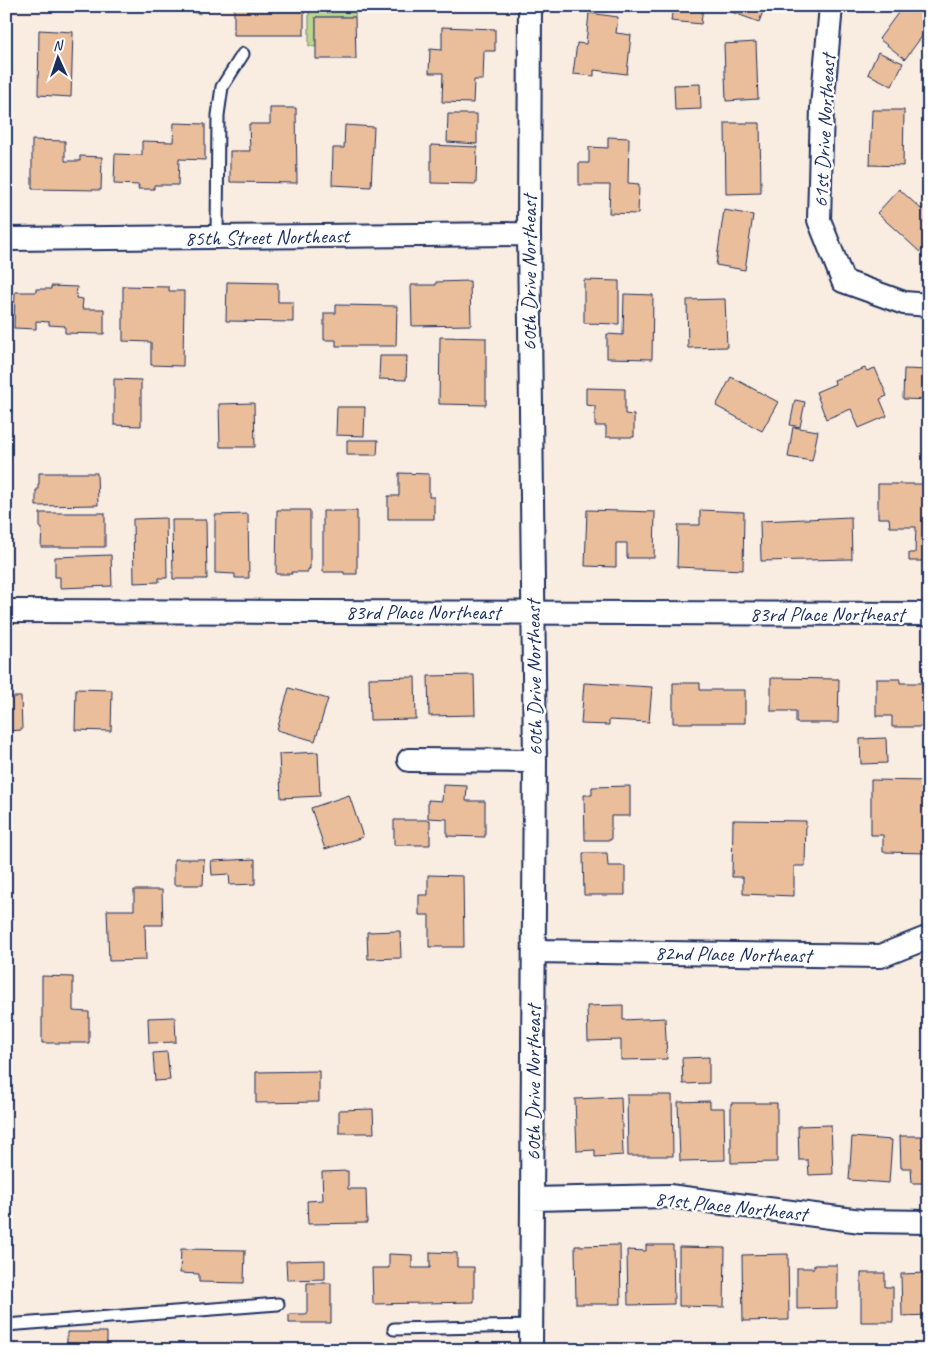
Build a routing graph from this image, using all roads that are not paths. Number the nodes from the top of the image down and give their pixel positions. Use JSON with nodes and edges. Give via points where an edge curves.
{"nodes":[{"id":1,"x":530,"y":6,"type":"edge"},
{"id":2,"x":831,"y":6,"type":"edge"},
{"id":3,"x":243,"y":54,"type":"dead end"},
{"id":4,"x":528,"y":234,"type":"junction"},
{"id":5,"x":217,"y":238,"type":"junction"},
{"id":6,"x":6,"y":240,"type":"edge"},
{"id":7,"x":929,"y":305,"type":"edge"},
{"id":8,"x":6,"y":611,"type":"edge"},
{"id":9,"x":533,"y":612,"type":"junction"},
{"id":10,"x":929,"y":614,"type":"edge"},
{"id":11,"x":409,"y":760,"type":"dead end"},
{"id":12,"x":535,"y":761,"type":"junction"},
{"id":13,"x":929,"y":937,"type":"edge"},
{"id":14,"x":534,"y":951,"type":"junction"},
{"id":15,"x":532,"y":1199,"type":"junction"},
{"id":16,"x":929,"y":1222,"type":"edge"},
{"id":17,"x":278,"y":1304,"type":"dead end"},
{"id":18,"x":6,"y":1325,"type":"edge"},
{"id":19,"x":531,"y":1326,"type":"junction"},
{"id":20,"x":394,"y":1329,"type":"dead end"},
{"id":21,"x":531,"y":1350,"type":"edge"}],
"edges":[{"from":1,"to":4,"type":"street","name":"60th Drive Northeast"},
{"from":2,"to":7,"type":"street","name":"61st Drive Northeast","via":[[822,107],[819,220],[843,281],[904,303]]},
{"from":3,"to":5,"type":"lane","via":[[222,87],[218,115]]},
{"from":4,"to":5,"type":"street","name":"85th Street Northeast"},
{"from":4,"to":9,"type":"street","name":"60th Drive Northeast"},
{"from":5,"to":6,"type":"street","name":"85th Street Northeast"},
{"from":8,"to":9,"type":"street","name":"83rd Place Northeast"},
{"from":9,"to":10,"type":"street","name":"83rd Place Northeast"},
{"from":9,"to":12,"type":"street","name":"60th Drive Northeast"},
{"from":11,"to":12,"type":"street"},
{"from":12,"to":14,"type":"street","name":"60th Drive Northeast"},
{"from":13,"to":14,"type":"street","name":"82nd Place Northeast","via":[[881,956]]},
{"from":14,"to":15,"type":"street","name":"60th Drive Northeast"},
{"from":15,"to":16,"type":"street","name":"81st Place Northeast","via":[[669,1196],[861,1222]]},
{"from":15,"to":19,"type":"street","name":"60th Drive Northeast"},
{"from":17,"to":18,"type":"lane"},
{"from":19,"to":20,"type":"lane"},
{"from":19,"to":21,"type":"street","name":"60th Drive Northeast"}]}
